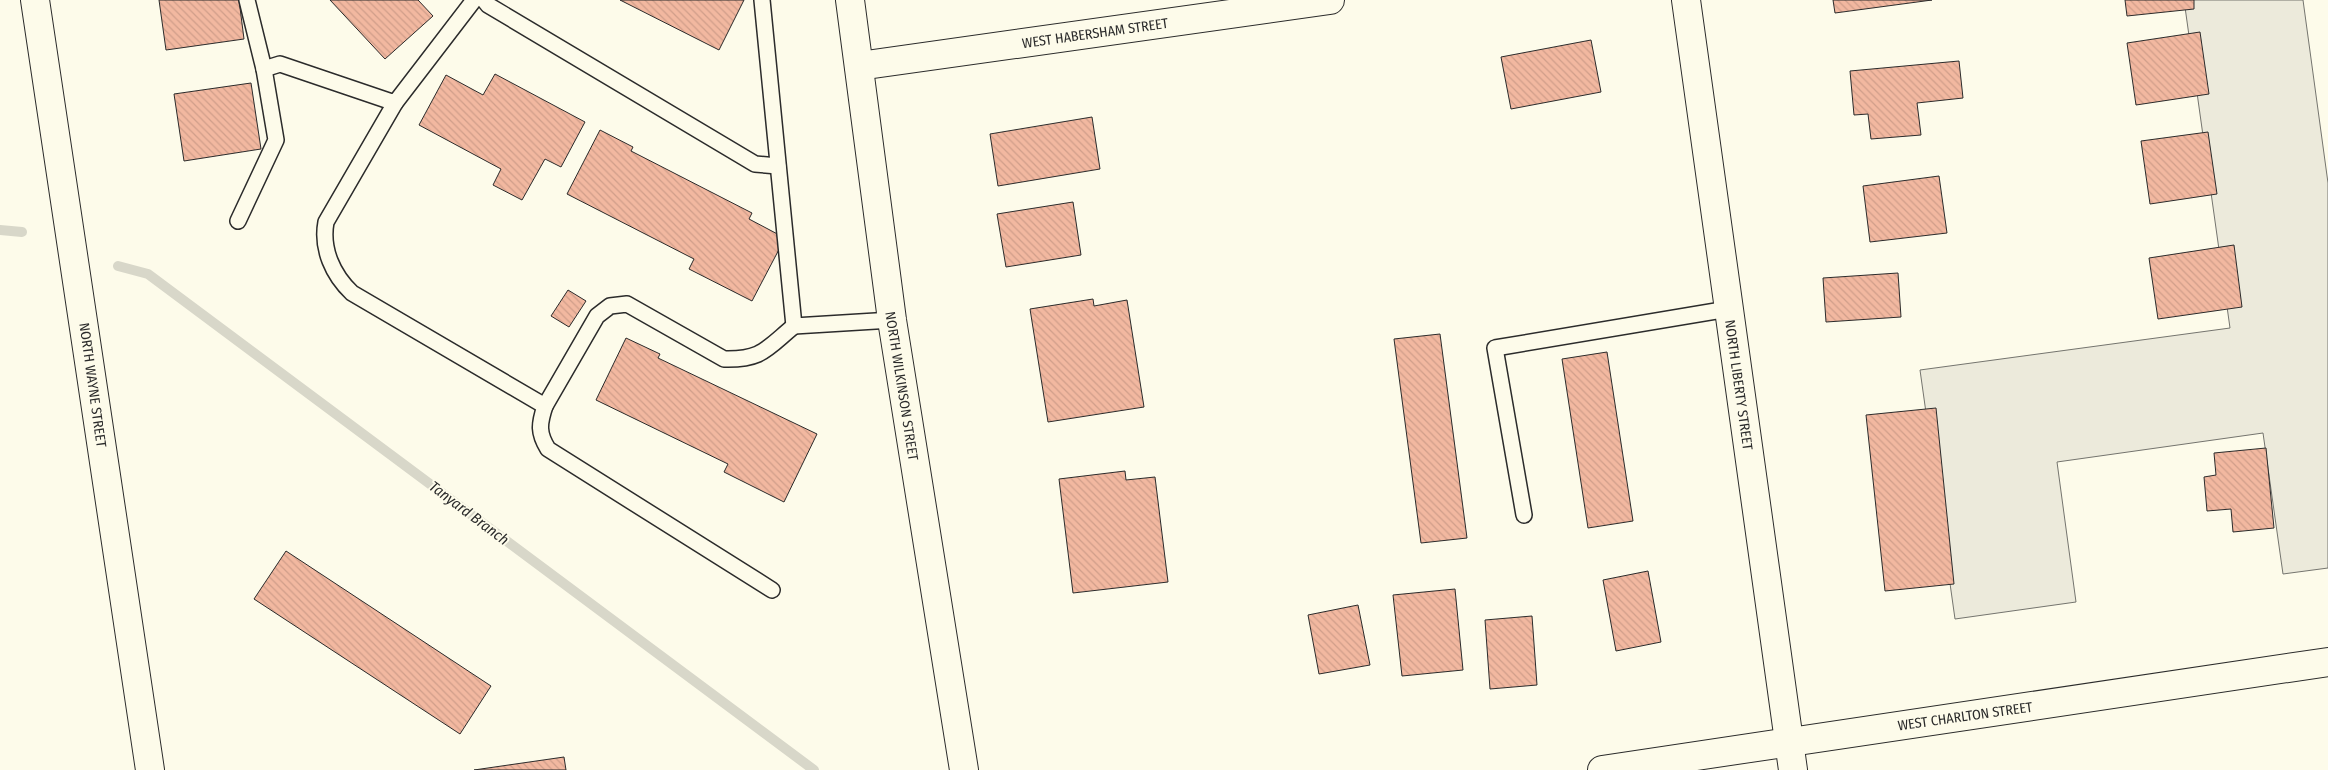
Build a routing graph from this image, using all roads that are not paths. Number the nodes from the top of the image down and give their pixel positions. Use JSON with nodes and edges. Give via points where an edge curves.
{"nodes":[{"id":1,"x":35,"y":0,"type":"edge"},
{"id":2,"x":247,"y":0,"type":"edge"},
{"id":3,"x":474,"y":0,"type":"edge"},
{"id":4,"x":484,"y":0,"type":"edge"},
{"id":5,"x":762,"y":0,"type":"edge"},
{"id":6,"x":850,"y":0,"type":"edge"},
{"id":7,"x":1330,"y":0,"type":"edge"},
{"id":8,"x":1686,"y":0,"type":"edge"},
{"id":9,"x":859,"y":66,"type":"junction"},
{"id":10,"x":264,"y":69,"type":"junction"},
{"id":11,"x":396,"y":103,"type":"junction"},
{"id":12,"x":778,"y":166,"type":"junction"},
{"id":13,"x":238,"y":221,"type":"dead end"},
{"id":14,"x":1728,"y":309,"type":"junction"},
{"id":15,"x":892,"y":320,"type":"junction"},
{"id":16,"x":794,"y":326,"type":"junction"},
{"id":17,"x":545,"y":406,"type":"junction"},
{"id":18,"x":1524,"y":515,"type":"dead end"},
{"id":19,"x":772,"y":590,"type":"dead end"},
{"id":20,"x":2328,"y":662,"type":"edge"},
{"id":21,"x":1788,"y":742,"type":"junction"},
{"id":22,"x":150,"y":770,"type":"edge"},
{"id":23,"x":964,"y":770,"type":"edge"},
{"id":24,"x":1602,"y":770,"type":"edge"},
{"id":25,"x":1793,"y":770,"type":"edge"}],
"edges":[{"from":1,"to":22,"type":"street","name":"NORTH WAYNE STREET"},
{"from":2,"to":10,"type":"lane"},
{"from":3,"to":11,"type":"lane"},
{"from":4,"to":12,"type":"lane","via":[[755,164]]},
{"from":5,"to":12,"type":"lane"},
{"from":6,"to":9,"type":"street","name":"NORTH WILKINSON STREET"},
{"from":7,"to":9,"type":"street","name":"WEST HABERSHAM STREET"},
{"from":8,"to":14,"type":"street","name":"NORTH LIBERTY STREET"},
{"from":9,"to":15,"type":"street","name":"NORTH WILKINSON STREET"},
{"from":10,"to":11,"type":"lane","via":[[280,64]]},
{"from":10,"to":13,"type":"lane","via":[[276,140]]},
{"from":11,"to":17,"type":"lane","via":[[326,222],[325,250],[341,283],[352,293]]},
{"from":12,"to":16,"type":"lane"},
{"from":14,"to":18,"type":"lane","via":[[1494,348]]},
{"from":14,"to":21,"type":"street","name":"NORTH LIBERTY STREET"},
{"from":15,"to":16,"type":"lane"},
{"from":15,"to":23,"type":"street","name":"NORTH WILKINSON STREET"},
{"from":16,"to":17,"type":"lane","via":[[758,356],[724,359],[627,304],[610,306],[597,316]]},
{"from":17,"to":19,"type":"lane","via":[[539,423],[540,436],[548,449]]},
{"from":20,"to":21,"type":"street","name":"WEST CHARLTON STREET"},
{"from":21,"to":24,"type":"street","name":"WEST CHARLTON STREET"},
{"from":21,"to":25,"type":"street","name":"NORTH LIBERTY STREET"}]}
